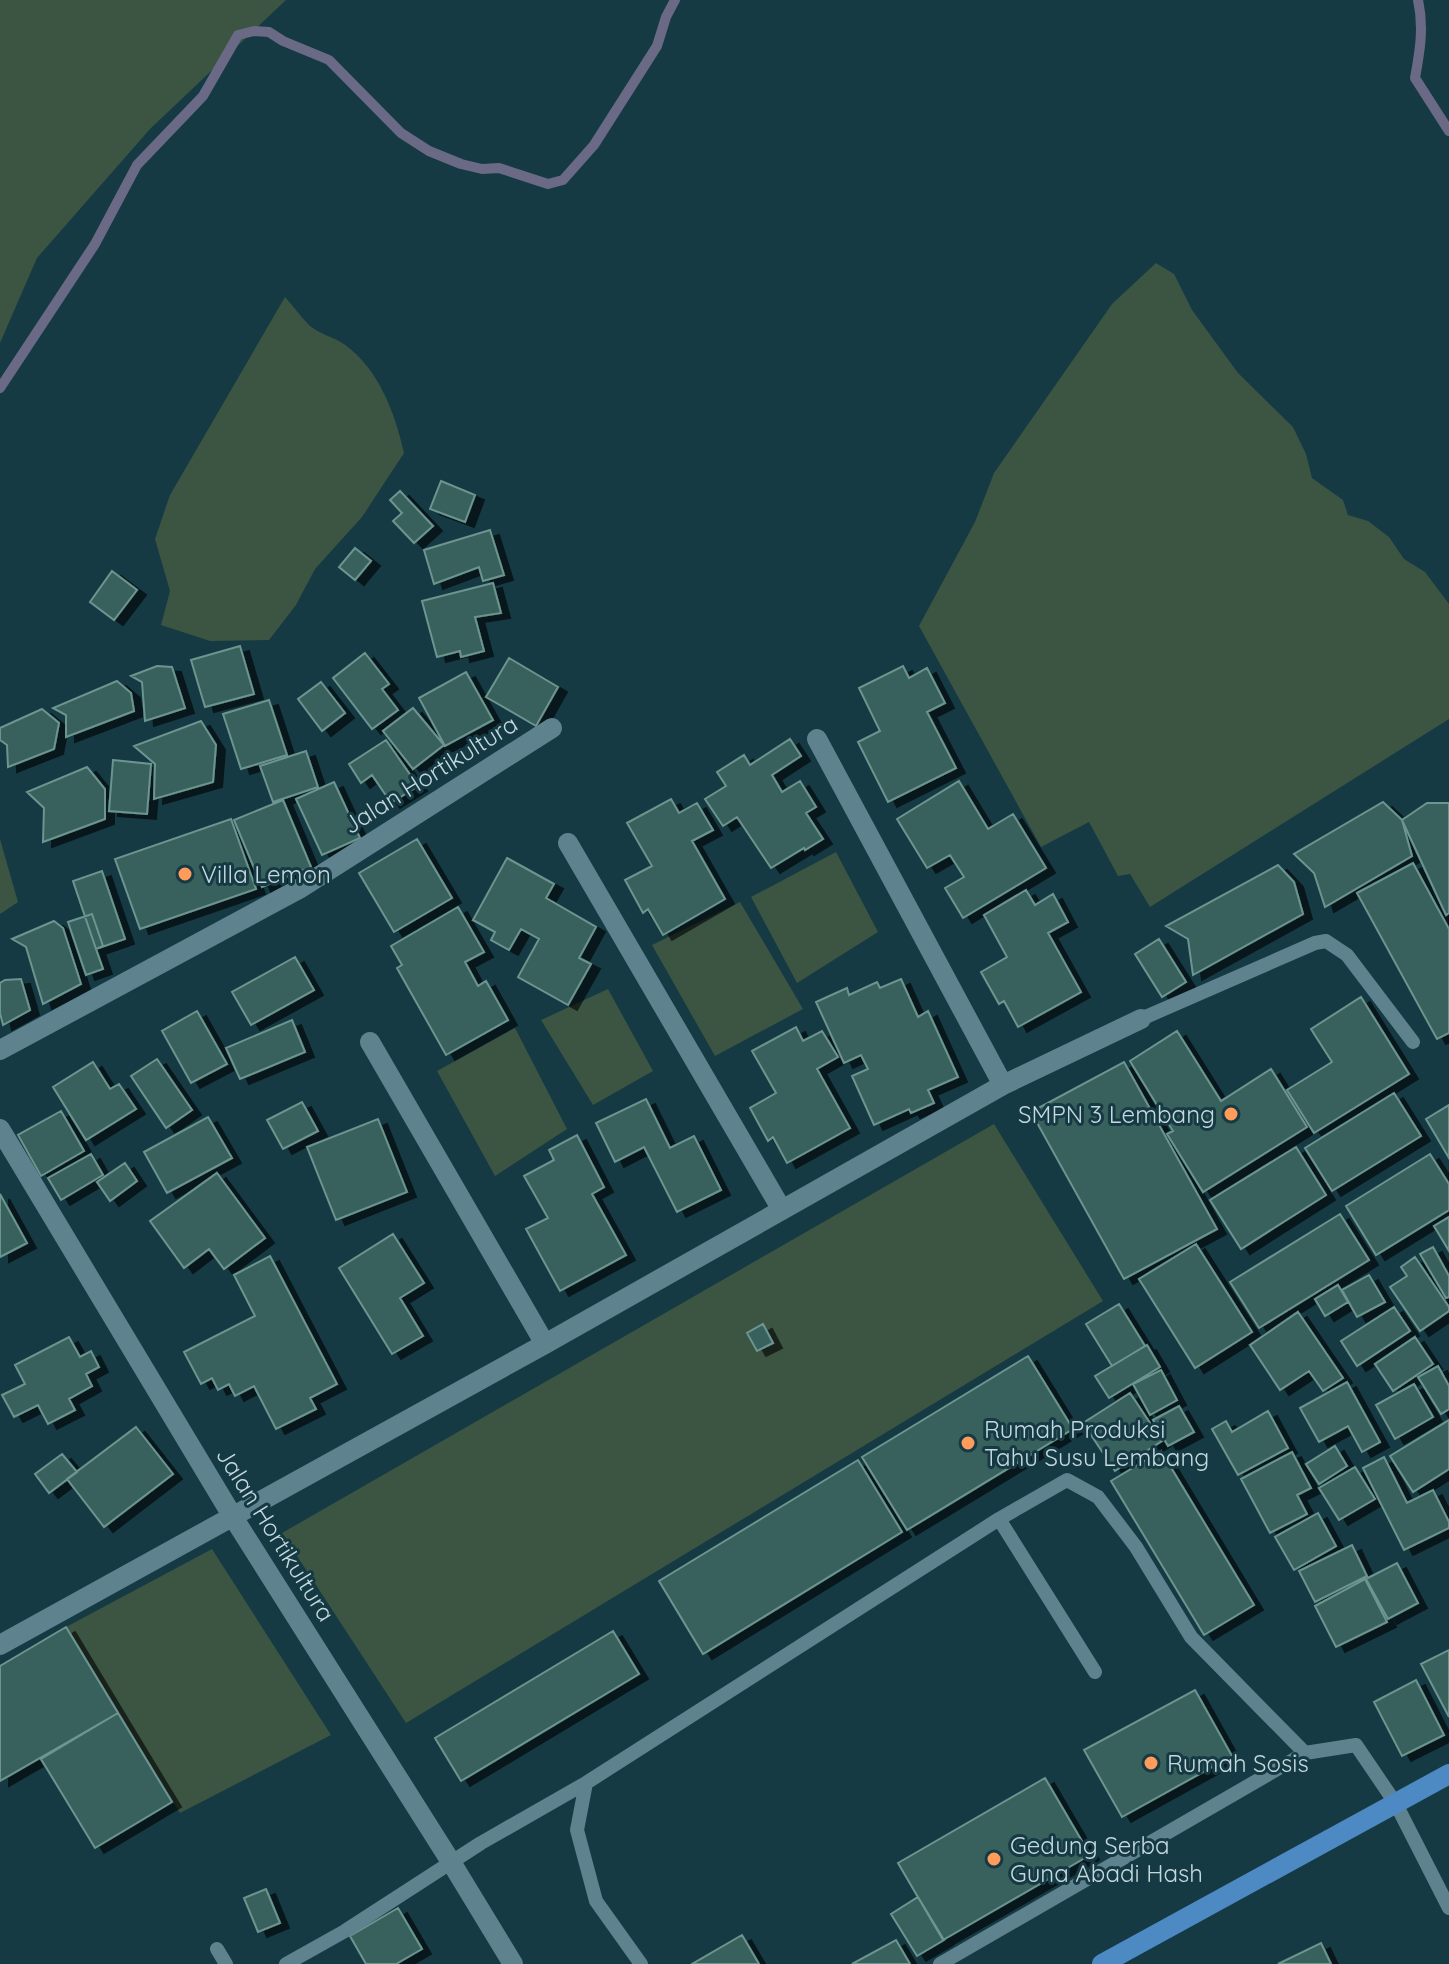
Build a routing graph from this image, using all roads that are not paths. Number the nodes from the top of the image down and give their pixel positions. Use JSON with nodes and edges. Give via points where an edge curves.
{"nodes":[{"id":1,"x":552,"y":728,"type":"dead end"},
{"id":2,"x":817,"y":739,"type":"dead end"},
{"id":3,"x":568,"y":843,"type":"dead end"},
{"id":4,"x":1141,"y":1019,"type":"joint"},
{"id":5,"x":370,"y":1042,"type":"dead end"},
{"id":6,"x":1413,"y":1042,"type":"dead end"},
{"id":7,"x":0,"y":1050,"type":"edge"},
{"id":8,"x":1003,"y":1085,"type":"junction"},
{"id":9,"x":0,"y":1129,"type":"edge"},
{"id":10,"x":782,"y":1210,"type":"junction"},
{"id":11,"x":545,"y":1344,"type":"junction"},
{"id":12,"x":233,"y":1517,"type":"junction"},
{"id":13,"x":999,"y":1519,"type":"junction"},
{"id":14,"x":0,"y":1645,"type":"edge"},
{"id":15,"x":1095,"y":1672,"type":"dead end"},
{"id":16,"x":1305,"y":1753,"type":"junction"},
{"id":17,"x":1449,"y":1774,"type":"edge"},
{"id":18,"x":586,"y":1783,"type":"junction"},
{"id":19,"x":1396,"y":1804,"type":"junction"},
{"id":20,"x":451,"y":1862,"type":"junction"},
{"id":21,"x":1449,"y":1908,"type":"edge"},
{"id":22,"x":217,"y":1949,"type":"dead end"},
{"id":23,"x":226,"y":1964,"type":"edge"},
{"id":24,"x":286,"y":1964,"type":"edge"},
{"id":25,"x":513,"y":1964,"type":"edge"},
{"id":26,"x":641,"y":1964,"type":"edge"},
{"id":27,"x":940,"y":1964,"type":"edge"},
{"id":28,"x":1102,"y":1964,"type":"edge"}],
"edges":[{"from":1,"to":7,"type":"street","name":"Jalan Hortikultura","via":[[299,889]]},
{"from":2,"to":8,"type":"street"},
{"from":3,"to":10,"type":"street"},
{"from":4,"to":6,"type":"lane","via":[[1326,941],[1347,955]]},
{"from":4,"to":8,"type":"street"},
{"from":5,"to":11,"type":"street"},
{"from":8,"to":10,"type":"street"},
{"from":9,"to":12,"type":"street","name":"Jalan Hortikultura"},
{"from":10,"to":11,"type":"street"},
{"from":11,"to":12,"type":"street"},
{"from":12,"to":14,"type":"street"},
{"from":12,"to":20,"type":"street","name":"Jalan Hortikultura"},
{"from":13,"to":15,"type":"lane"},
{"from":13,"to":16,"type":"lane","via":[[1067,1480],[1098,1497],[1191,1637]]},
{"from":13,"to":18,"type":"lane"},
{"from":16,"to":19,"type":"lane","via":[[1356,1745]]},
{"from":16,"to":27,"type":"lane"},
{"from":17,"to":19,"type":"main road"},
{"from":18,"to":20,"type":"lane"},
{"from":18,"to":26,"type":"lane","via":[[577,1830],[596,1901]]},
{"from":19,"to":21,"type":"lane"},
{"from":19,"to":28,"type":"main road"},
{"from":20,"to":24,"type":"lane"},
{"from":20,"to":25,"type":"street","name":"Jalan Hortikultura"},
{"from":22,"to":23,"type":"lane"}]}
